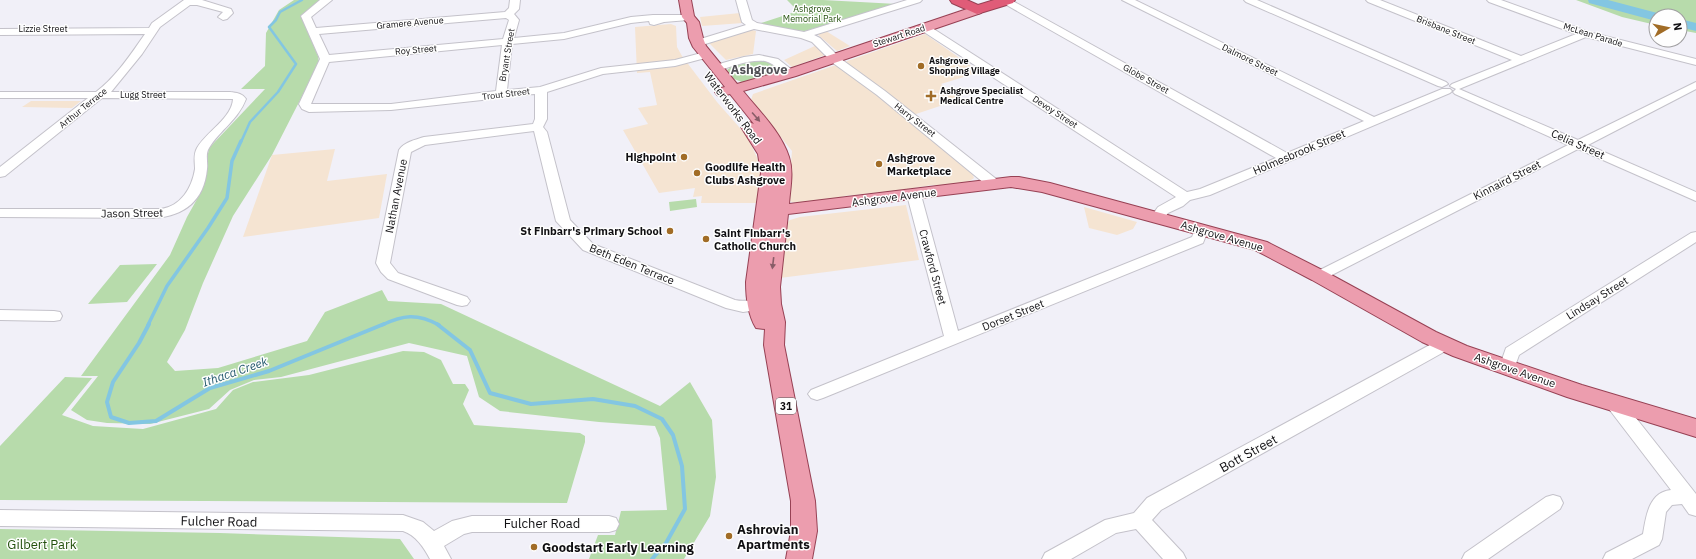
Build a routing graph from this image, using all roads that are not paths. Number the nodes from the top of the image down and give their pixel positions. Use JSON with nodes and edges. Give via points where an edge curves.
{"nodes":[{"id":1,"x":328,"y":0,"type":"edge"},
{"id":2,"x":515,"y":0,"type":"edge"},
{"id":3,"x":685,"y":0,"type":"edge"},
{"id":4,"x":741,"y":0,"type":"edge"},
{"id":5,"x":916,"y":0,"type":"edge"},
{"id":6,"x":957,"y":0,"type":"edge"},
{"id":7,"x":1007,"y":0,"type":"edge"},
{"id":8,"x":1127,"y":0,"type":"edge"},
{"id":9,"x":1249,"y":0,"type":"edge"},
{"id":10,"x":1371,"y":0,"type":"edge"},
{"id":11,"x":1492,"y":0,"type":"edge"},
{"id":12,"x":188,"y":1,"type":"edge"},
{"id":13,"x":977,"y":10,"type":"junction"},
{"id":14,"x":508,"y":15,"type":"junction"},
{"id":15,"x":223,"y":17,"type":"dead end"},
{"id":16,"x":688,"y":17,"type":"junction"},
{"id":17,"x":754,"y":26,"type":"junction"},
{"id":18,"x":925,"y":28,"type":"junction"},
{"id":19,"x":0,"y":29,"type":"edge"},
{"id":20,"x":313,"y":30,"type":"junction"},
{"id":21,"x":85,"y":31,"type":"junction"},
{"id":22,"x":152,"y":31,"type":"junction"},
{"id":23,"x":0,"y":32,"type":"edge"},
{"id":24,"x":1586,"y":34,"type":"junction"},
{"id":25,"x":804,"y":35,"type":"junction"},
{"id":26,"x":508,"y":42,"type":"junction"},
{"id":27,"x":698,"y":43,"type":"junction"},
{"id":28,"x":700,"y":57,"type":"junction"},
{"id":29,"x":834,"y":58,"type":"junction"},
{"id":30,"x":325,"y":59,"type":"junction"},
{"id":31,"x":1520,"y":59,"type":"junction"},
{"id":32,"x":1696,"y":62,"type":"edge"},
{"id":33,"x":716,"y":68,"type":"junction"},
{"id":34,"x":791,"y":73,"type":"junction"},
{"id":35,"x":1696,"y":85,"type":"edge"},
{"id":36,"x":1451,"y":88,"type":"junction"},
{"id":37,"x":541,"y":90,"type":"junction"},
{"id":38,"x":503,"y":93,"type":"junction"},
{"id":39,"x":729,"y":93,"type":"junction"},
{"id":40,"x":0,"y":95,"type":"edge"},
{"id":41,"x":100,"y":95,"type":"junction"},
{"id":42,"x":239,"y":96,"type":"joint"},
{"id":43,"x":1373,"y":121,"type":"junction"},
{"id":44,"x":538,"y":127,"type":"junction"},
{"id":45,"x":1578,"y":145,"type":"junction"},
{"id":46,"x":1286,"y":158,"type":"junction"},
{"id":47,"x":0,"y":161,"type":"edge"},
{"id":48,"x":14,"y":161,"type":"junction"},
{"id":49,"x":0,"y":173,"type":"edge"},
{"id":50,"x":995,"y":185,"type":"junction"},
{"id":51,"x":914,"y":194,"type":"junction"},
{"id":52,"x":1185,"y":197,"type":"junction"},
{"id":53,"x":1696,"y":197,"type":"edge"},
{"id":54,"x":773,"y":211,"type":"junction"},
{"id":55,"x":0,"y":213,"type":"edge"},
{"id":56,"x":1157,"y":218,"type":"junction"},
{"id":57,"x":1201,"y":230,"type":"junction"},
{"id":58,"x":1696,"y":236,"type":"edge"},
{"id":59,"x":1319,"y":276,"type":"junction"},
{"id":60,"x":462,"y":301,"type":"dead end"},
{"id":61,"x":765,"y":304,"type":"junction"},
{"id":62,"x":0,"y":315,"type":"edge"},
{"id":63,"x":54,"y":316,"type":"dead end"},
{"id":64,"x":953,"y":340,"type":"junction"},
{"id":65,"x":1445,"y":344,"type":"junction"},
{"id":66,"x":1507,"y":368,"type":"junction"},
{"id":67,"x":817,"y":394,"type":"dead end"},
{"id":68,"x":1615,"y":404,"type":"junction"},
{"id":69,"x":1696,"y":428,"type":"edge"},
{"id":70,"x":1691,"y":502,"type":"edge"},
{"id":71,"x":1553,"y":503,"type":"dead end"},
{"id":72,"x":0,"y":518,"type":"edge"},
{"id":73,"x":1140,"y":520,"type":"junction"},
{"id":74,"x":609,"y":524,"type":"dead end"},
{"id":75,"x":436,"y":551,"type":"edge"},
{"id":76,"x":799,"y":559,"type":"edge"},
{"id":77,"x":1052,"y":559,"type":"edge"},
{"id":78,"x":1176,"y":559,"type":"edge"},
{"id":79,"x":1472,"y":559,"type":"edge"},
{"id":80,"x":1613,"y":559,"type":"edge"}],
"edges":[{"from":1,"to":20,"type":"street","via":[[306,16]]},
{"from":2,"to":14,"type":"street","name":"Bryant Street","via":[[514,9]]},
{"from":3,"to":16,"type":"main road","name":"Waterworks Road","number":"31"},
{"from":4,"to":17,"type":"street","via":[[747,22]]},
{"from":5,"to":25,"type":"street"},
{"from":6,"to":13,"type":"highway"},
{"from":7,"to":13,"type":"highway","name":"Stewart Road"},
{"from":7,"to":46,"type":"street","name":"Globe Street"},
{"from":8,"to":43,"type":"street","name":"Dalmore Street"},
{"from":9,"to":36,"type":"street","name":"Celia Street"},
{"from":10,"to":31,"type":"street","name":"Brisbane Street"},
{"from":11,"to":24,"type":"street","name":"McLean Parade"},
{"from":12,"to":15,"type":"street","via":[[228,11]]},
{"from":12,"to":22,"type":"street","name":"Arthur Terrace","via":[[158,23]]},
{"from":13,"to":18,"type":"main road","name":"Stewart Road"},
{"from":14,"to":20,"type":"street","name":"Gramere Avenue"},
{"from":14,"to":26,"type":"street","name":"Bryant Street","via":[[514,20]]},
{"from":16,"to":26,"type":"street","name":"Roy Street","via":[[633,24],[565,39],[516,44]]},
{"from":16,"to":27,"type":"main road","name":"Waterworks Road","number":"31","via":[[693,22]]},
{"from":16,"to":28,"type":"main road","name":"Waterworks Road","number":"31","via":[[685,23],[688,46]]},
{"from":17,"to":25,"type":"street"},
{"from":17,"to":27,"type":"street"},
{"from":18,"to":29,"type":"main road","name":"Stewart Road"},
{"from":18,"to":52,"type":"street","name":"Devoy Street"},
{"from":19,"to":21,"type":"street","name":"Lizzie Street"},
{"from":20,"to":30,"type":"street"},
{"from":21,"to":22,"type":"street","name":"Lizzie Street"},
{"from":21,"to":23,"type":"street","name":"Lizzie Street"},
{"from":22,"to":41,"type":"street","name":"Arthur Terrace","via":[[136,56]]},
{"from":24,"to":31,"type":"street","name":"Holmesbrook Street"},
{"from":24,"to":32,"type":"street","name":"McLean Parade"},
{"from":25,"to":29,"type":"street","name":"Harry Street","via":[[816,40]]},
{"from":26,"to":30,"type":"street","name":"Roy Street"},
{"from":26,"to":38,"type":"street","name":"Bryant Street","via":[[501,90]]},
{"from":27,"to":28,"type":"main road","name":"Waterworks Road","number":"31"},
{"from":28,"to":33,"type":"main road","name":"Waterworks Road","number":"31"},
{"from":28,"to":37,"type":"street","name":"Trout Street","via":[[675,63],[601,71]]},
{"from":28,"to":39,"type":"main road","name":"Waterworks Road","number":"31"},
{"from":29,"to":34,"type":"main road","name":"Stewart Road"},
{"from":29,"to":50,"type":"street","name":"Harry Street"},
{"from":30,"to":38,"type":"street","name":"Trout Street","via":[[305,104],[306,107],[391,107]]},
{"from":31,"to":36,"type":"street","name":"Holmesbrook Street"},
{"from":33,"to":34,"type":"street","via":[[752,59],[767,59],[773,60]]},
{"from":33,"to":39,"type":"main road","name":"Waterworks Road","number":"31"},
{"from":34,"to":39,"type":"main road","name":"Stewart Road","via":[[775,83]]},
{"from":35,"to":45,"type":"street","name":"Kinnaird Street"},
{"from":36,"to":43,"type":"street","name":"Holmesbrook Street"},
{"from":36,"to":45,"type":"street","name":"Celia Street"},
{"from":37,"to":38,"type":"street","name":"Trout Street"},
{"from":37,"to":44,"type":"street","name":"Beth Eden Terrace","via":[[541,119]]},
{"from":39,"to":54,"type":"main road","name":"Waterworks Road","number":"31","via":[[766,154]]},
{"from":40,"to":41,"type":"street","name":"Lugg Street"},
{"from":41,"to":42,"type":"street","name":"Lugg Street"},
{"from":41,"to":48,"type":"street","name":"Arthur Terrace"},
{"from":42,"to":55,"type":"street","name":"Jason Street","via":[[240,100],[235,108],[202,150],[201,169],[196,185],[185,204],[178,209],[154,214]]},
{"from":43,"to":46,"type":"street","name":"Holmesbrook Street"},
{"from":44,"to":60,"type":"street","name":"Nathan Avenue","via":[[424,141],[405,150],[383,263],[393,276]]},
{"from":44,"to":61,"type":"street","name":"Beth Eden Terrace","via":[[563,221],[588,247],[723,302],[740,306]]},
{"from":45,"to":53,"type":"street","name":"Celia Street"},
{"from":45,"to":59,"type":"street","name":"Kinnaird Street"},
{"from":46,"to":52,"type":"street","name":"Holmesbrook Street","via":[[1204,192]]},
{"from":47,"to":48,"type":"street"},
{"from":48,"to":49,"type":"street","name":"Arthur Terrace"},
{"from":50,"to":51,"type":"main road","name":"Ashgrove Avenue"},
{"from":50,"to":56,"type":"main road","name":"Ashgrove Avenue","via":[[1019,182]]},
{"from":51,"to":54,"type":"main road","name":"Ashgrove Avenue"},
{"from":51,"to":64,"type":"street","name":"Crawford Street"},
{"from":52,"to":56,"type":"street","name":"Holmesbrook Street","via":[[1178,204],[1163,210]]},
{"from":54,"to":61,"type":"main road","name":"Waterworks Road","number":"31","via":[[771,277]]},
{"from":56,"to":57,"type":"main road","name":"Ashgrove Avenue"},
{"from":57,"to":59,"type":"main road","name":"Ashgrove Avenue","via":[[1260,246]]},
{"from":57,"to":64,"type":"street","name":"Dorset Street","via":[[1198,240]]},
{"from":58,"to":66,"type":"street","name":"Lindsay Street","via":[[1512,352]]},
{"from":59,"to":65,"type":"main road","name":"Ashgrove Avenue"},
{"from":61,"to":76,"type":"main road","name":"Waterworks Road","number":"31","via":[[763,323],[774,345],[803,501],[804,531]]},
{"from":62,"to":63,"type":"street"},
{"from":64,"to":67,"type":"street","name":"Dorset Street"},
{"from":65,"to":66,"type":"main road","name":"Ashgrove Avenue"},
{"from":65,"to":73,"type":"street","name":"Bott Street","via":[[1154,504]]},
{"from":66,"to":68,"type":"main road","name":"Ashgrove Avenue"},
{"from":68,"to":69,"type":"main road","name":"Ashgrove Avenue"},
{"from":68,"to":70,"type":"street"},
{"from":70,"to":80,"type":"street","via":[[1666,498],[1657,510],[1652,540]]},
{"from":71,"to":79,"type":"street"},
{"from":72,"to":75,"type":"street","name":"Fulcher Road","via":[[403,523],[419,528]]},
{"from":73,"to":77,"type":"street","via":[[1112,526]]},
{"from":73,"to":78,"type":"street"},
{"from":74,"to":75,"type":"street","name":"Fulcher Road","via":[[472,524],[459,527]]}]}
